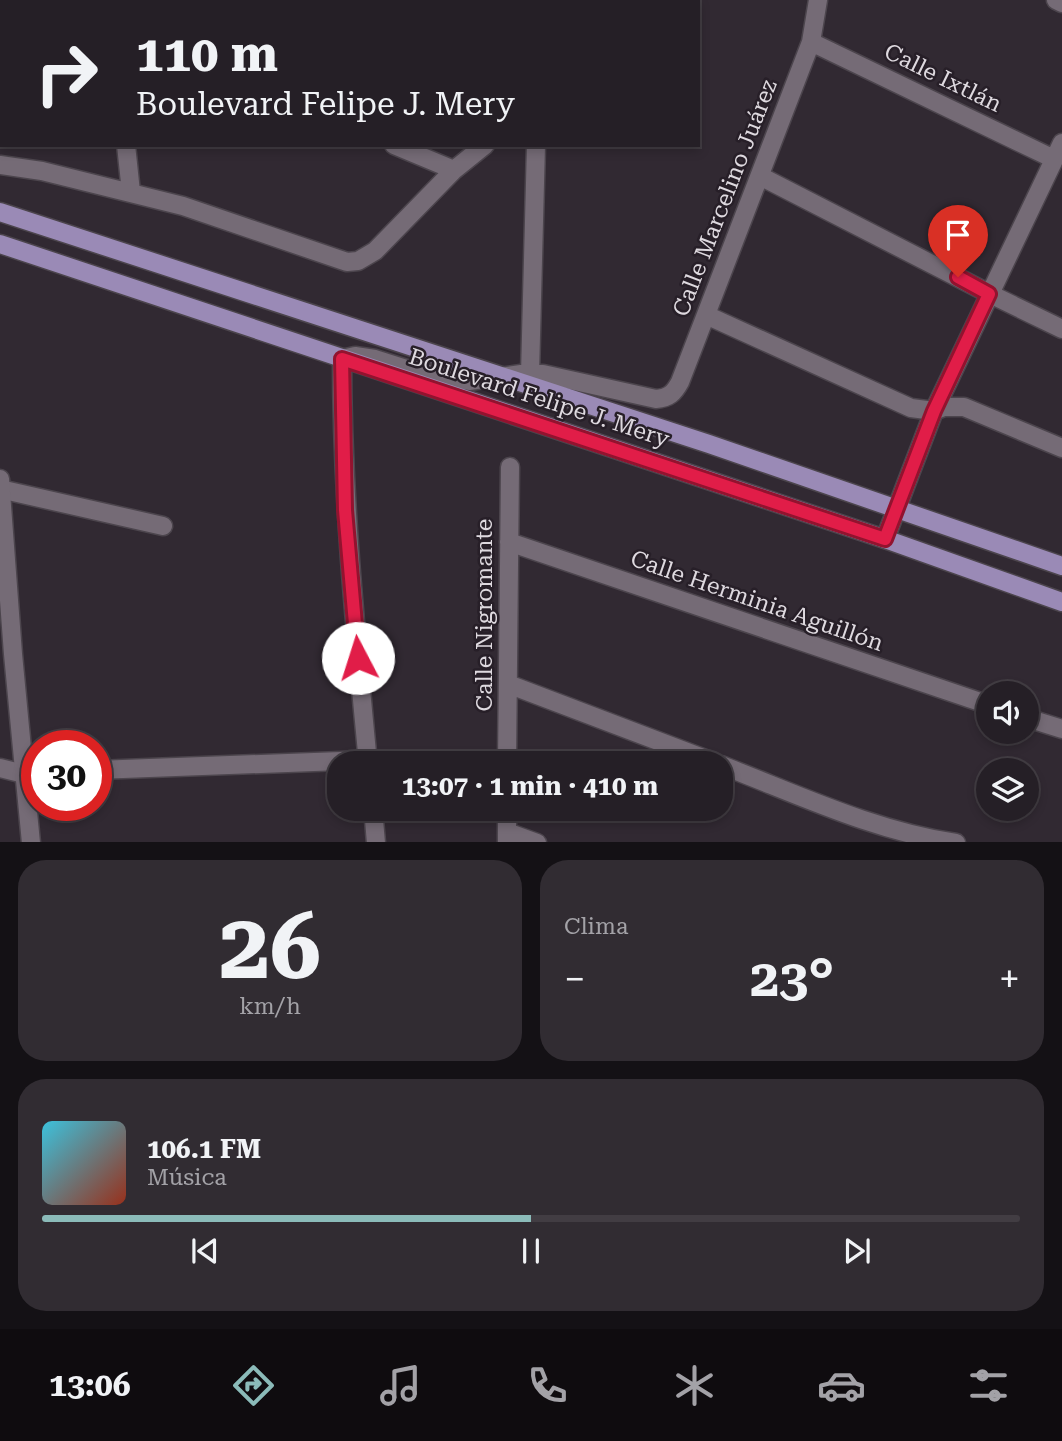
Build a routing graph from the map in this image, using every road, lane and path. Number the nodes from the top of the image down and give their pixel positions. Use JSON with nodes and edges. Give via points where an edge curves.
{"nodes":[{"id":1,"x":818,"y":0,"type":"edge"},
{"id":2,"x":1056,"y":0,"type":"edge"},
{"id":3,"x":1062,"y":3,"type":"edge"},
{"id":4,"x":811,"y":42,"type":"junction"},
{"id":5,"x":126,"y":147,"type":"edge"},
{"id":6,"x":399,"y":147,"type":"edge"},
{"id":7,"x":483,"y":147,"type":"edge"},
{"id":8,"x":536,"y":147,"type":"edge"},
{"id":9,"x":1058,"y":151,"type":"edge"},
{"id":10,"x":0,"y":165,"type":"edge"},
{"id":11,"x":454,"y":170,"type":"junction"},
{"id":12,"x":760,"y":176,"type":"junction"},
{"id":13,"x":131,"y":192,"type":"junction"},
{"id":14,"x":0,"y":212,"type":"edge"},
{"id":15,"x":0,"y":244,"type":"edge"},
{"id":16,"x":989,"y":294,"type":"junction"},
{"id":17,"x":706,"y":315,"type":"junction"},
{"id":18,"x":1062,"y":329,"type":"edge"},
{"id":19,"x":342,"y":359,"type":"junction"},
{"id":20,"x":530,"y":374,"type":"junction"},
{"id":21,"x":504,"y":378,"type":"junction"},
{"id":22,"x":934,"y":411,"type":"junction"},
{"id":23,"x":1062,"y":448,"type":"edge"},
{"id":24,"x":510,"y":467,"type":"dead end"},
{"id":25,"x":0,"y":480,"type":"edge"},
{"id":26,"x":0,"y":489,"type":"edge"},
{"id":27,"x":897,"y":509,"type":"junction"},
{"id":28,"x":163,"y":526,"type":"dead end"},
{"id":29,"x":885,"y":539,"type":"junction"},
{"id":30,"x":509,"y":542,"type":"junction"},
{"id":31,"x":2,"y":548,"type":"edge"},
{"id":32,"x":1062,"y":566,"type":"edge"},
{"id":33,"x":1062,"y":602,"type":"edge"},
{"id":34,"x":508,"y":684,"type":"junction"},
{"id":35,"x":976,"y":701,"type":"edge"},
{"id":36,"x":1039,"y":722,"type":"edge"},
{"id":37,"x":1062,"y":729,"type":"edge"},
{"id":38,"x":25,"y":730,"type":"edge"},
{"id":39,"x":367,"y":751,"type":"edge"},
{"id":40,"x":508,"y":751,"type":"edge"},
{"id":41,"x":685,"y":751,"type":"edge"},
{"id":42,"x":327,"y":762,"type":"edge"},
{"id":43,"x":0,"y":768,"type":"edge"},
{"id":44,"x":112,"y":769,"type":"edge"},
{"id":45,"x":733,"y":769,"type":"edge"},
{"id":46,"x":21,"y":772,"type":"edge"},
{"id":47,"x":31,"y":821,"type":"edge"},
{"id":48,"x":374,"y":821,"type":"edge"},
{"id":49,"x":507,"y":837,"type":"edge"},
{"id":50,"x":31,"y":842,"type":"edge"},
{"id":51,"x":376,"y":842,"type":"edge"},
{"id":52,"x":537,"y":842,"type":"edge"},
{"id":53,"x":956,"y":842,"type":"edge"}],
"edges":[{"from":1,"to":4,"type":"street","name":"Calle Marcelino Juárez"},
{"from":2,"to":3,"type":"street"},
{"from":4,"to":9,"type":"street","name":"Calle Ixtlán"},
{"from":4,"to":12,"type":"street","name":"Calle Marcelino Juárez"},
{"from":5,"to":13,"type":"street"},
{"from":6,"to":11,"type":"street"},
{"from":7,"to":11,"type":"street"},
{"from":8,"to":20,"type":"street"},
{"from":9,"to":16,"type":"street"},
{"from":10,"to":13,"type":"street"},
{"from":11,"to":13,"type":"street","via":[[374,251],[347,262]]},
{"from":12,"to":16,"type":"street"},
{"from":12,"to":17,"type":"street","name":"Calle Marcelino Juárez"},
{"from":14,"to":21,"type":"main road","name":"Boulevard Felipe J. Mery"},
{"from":15,"to":19,"type":"main road","name":"Boulevard Felipe J. Mery"},
{"from":16,"to":18,"type":"street"},
{"from":16,"to":22,"type":"street"},
{"from":17,"to":20,"type":"street","name":"Calle Marcelino Juárez","via":[[675,391],[667,398]]},
{"from":17,"to":22,"type":"street","via":[[911,408]]},
{"from":19,"to":21,"type":"street","via":[[374,359],[468,381]]},
{"from":19,"to":29,"type":"main road","name":"Boulevard Felipe J. Mery"},
{"from":19,"to":39,"type":"street","via":[[346,530]]},
{"from":20,"to":21,"type":"street"},
{"from":21,"to":27,"type":"main road","name":"Boulevard Felipe J. Mery"},
{"from":22,"to":23,"type":"street","via":[[964,407]]},
{"from":22,"to":27,"type":"street"},
{"from":24,"to":30,"type":"street","name":"Calle Nigromante"},
{"from":25,"to":26,"type":"street"},
{"from":26,"to":28,"type":"street"},
{"from":26,"to":31,"type":"street"},
{"from":27,"to":29,"type":"street"},
{"from":27,"to":32,"type":"main road","name":"Boulevard Felipe J. Mery"},
{"from":29,"to":33,"type":"main road","name":"Boulevard Felipe J. Mery"},
{"from":30,"to":34,"type":"street","name":"Calle Nigromante"},
{"from":30,"to":35,"type":"street","name":"Calle Herminia Aguillón"},
{"from":31,"to":38,"type":"street"},
{"from":34,"to":40,"type":"street","name":"Calle Nigromante"},
{"from":34,"to":41,"type":"street"},
{"from":36,"to":37,"type":"street"},
{"from":42,"to":44,"type":"street"},
{"from":43,"to":46,"type":"street"},
{"from":45,"to":53,"type":"street","via":[[874,823]]},
{"from":47,"to":50,"type":"street"},
{"from":48,"to":51,"type":"street"},
{"from":49,"to":52,"type":"street"}]}
